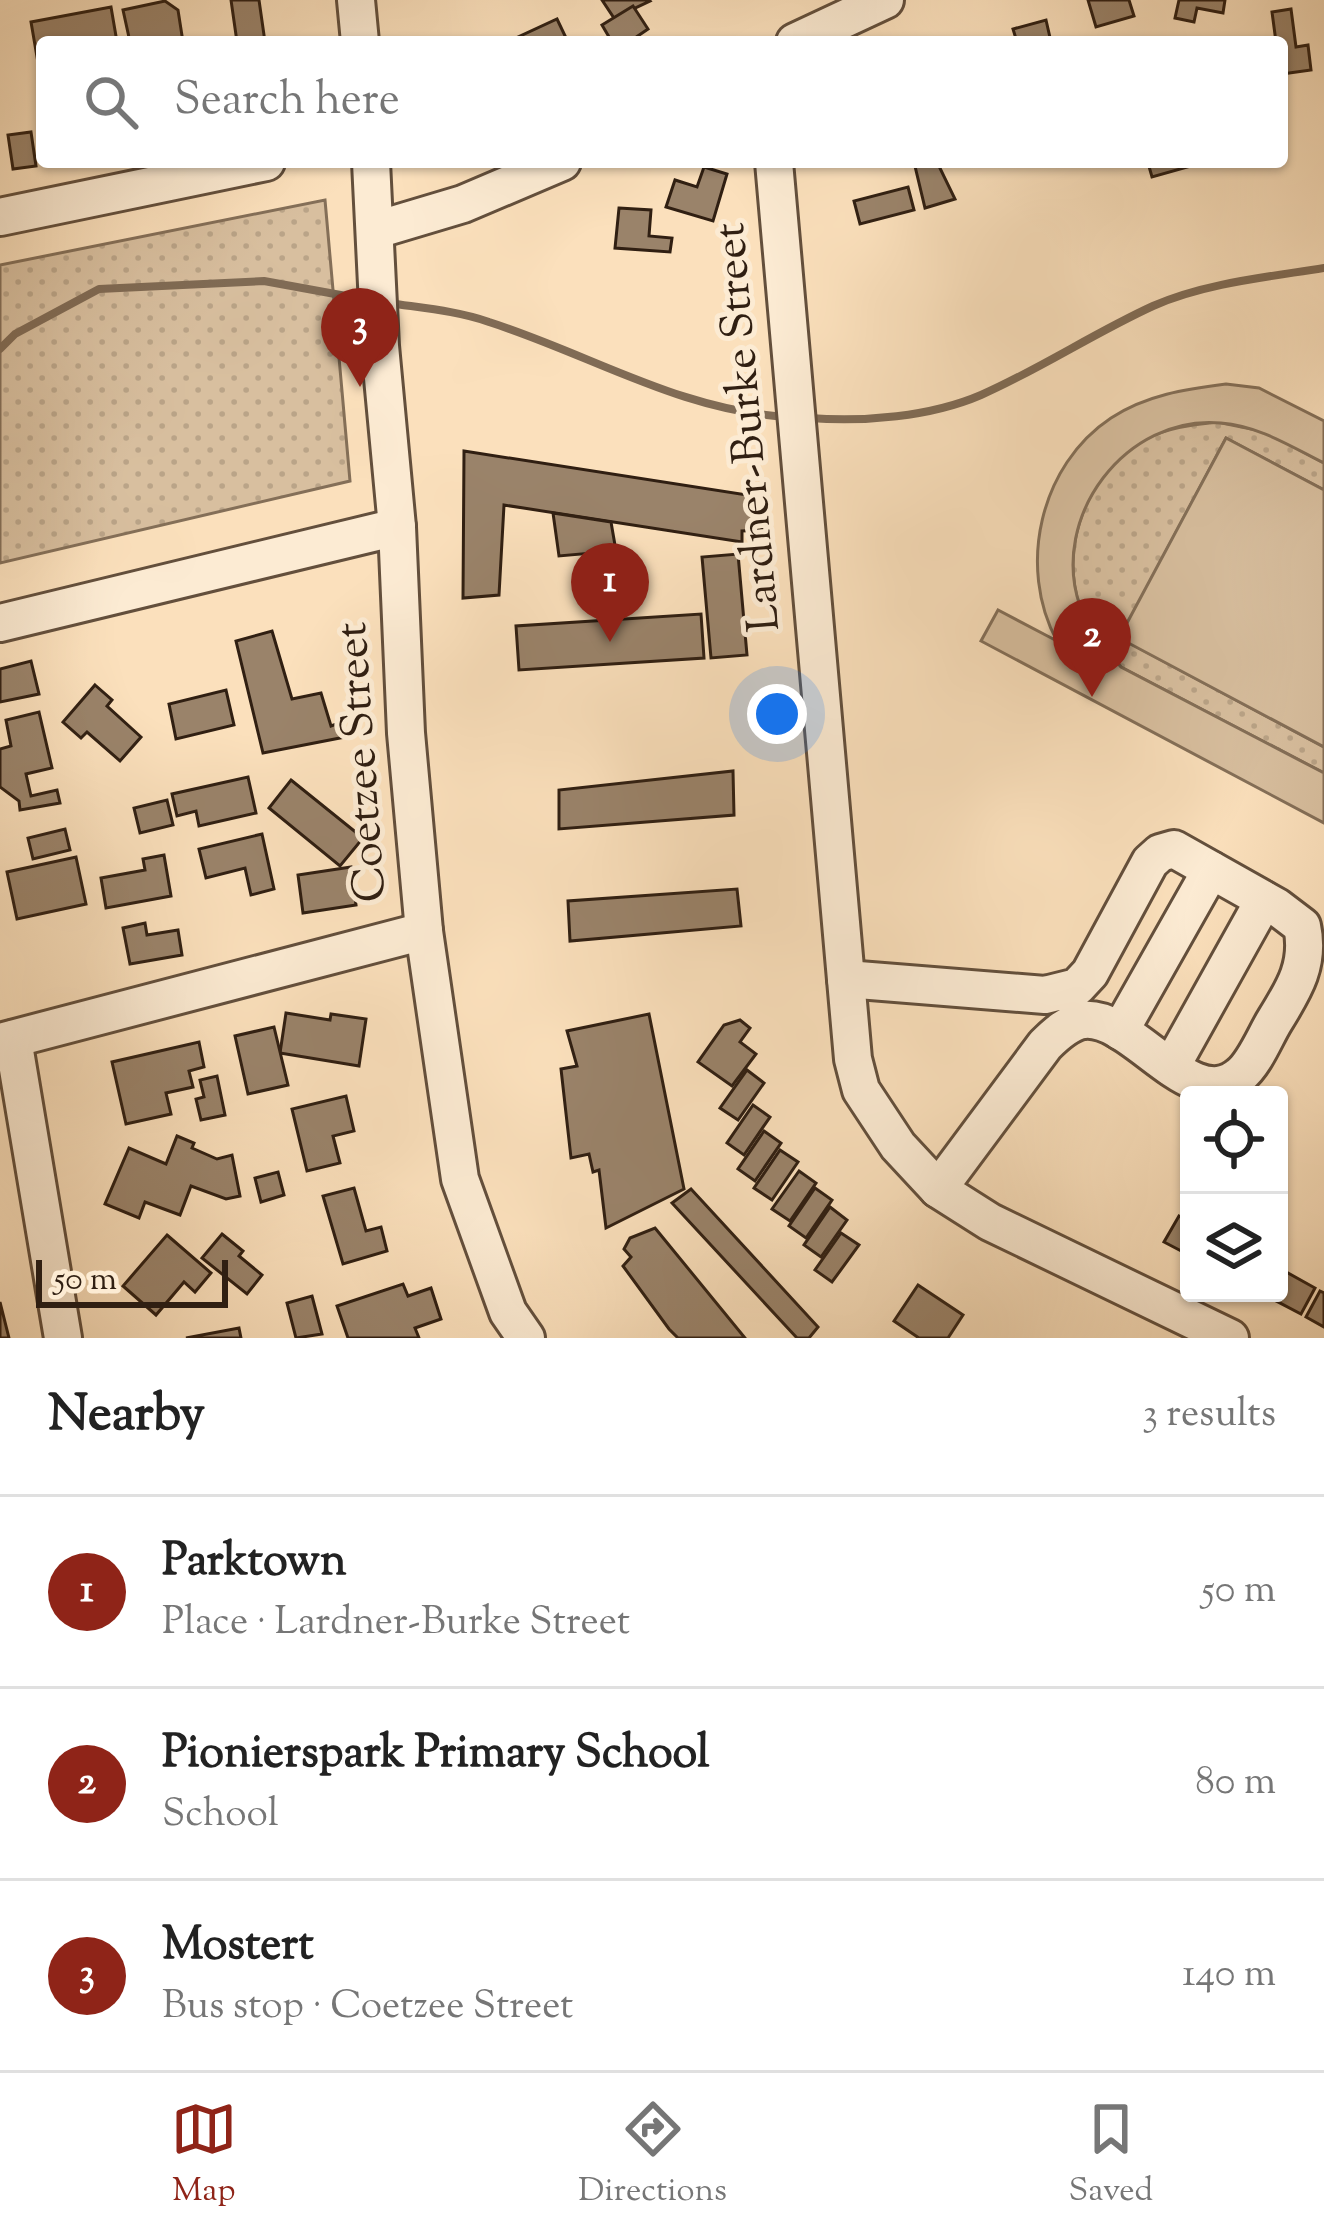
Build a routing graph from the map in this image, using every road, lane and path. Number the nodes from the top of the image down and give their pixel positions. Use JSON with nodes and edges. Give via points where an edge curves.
{"nodes":[{"id":1,"x":356,"y":0,"type":"edge"},
{"id":2,"x":885,"y":0,"type":"edge"},
{"id":3,"x":359,"y":36,"type":"edge"},
{"id":4,"x":808,"y":36,"type":"edge"},
{"id":5,"x":237,"y":168,"type":"edge"},
{"id":6,"x":371,"y":168,"type":"edge"},
{"id":7,"x":548,"y":168,"type":"edge"},
{"id":8,"x":775,"y":168,"type":"edge"},
{"id":9,"x":0,"y":217,"type":"edge"},
{"id":10,"x":376,"y":230,"type":"junction"},
{"id":11,"x":397,"y":527,"type":"junction"},
{"id":12,"x":0,"y":623,"type":"edge"},
{"id":13,"x":1211,"y":870,"type":"junction"},
{"id":14,"x":1264,"y":900,"type":"junction"},
{"id":15,"x":424,"y":931,"type":"junction"},
{"id":16,"x":846,"y":980,"type":"junction"},
{"id":17,"x":1120,"y":1031,"type":"junction"},
{"id":18,"x":6,"y":1041,"type":"edge"},
{"id":19,"x":1171,"y":1066,"type":"junction"},
{"id":20,"x":938,"y":1189,"type":"junction"},
{"id":21,"x":63,"y":1338,"type":"edge"},
{"id":22,"x":526,"y":1338,"type":"edge"},
{"id":23,"x":1230,"y":1338,"type":"edge"}],
"edges":[{"from":1,"to":3,"type":"street"},
{"from":2,"to":4,"type":"street"},
{"from":5,"to":9,"type":"street"},
{"from":6,"to":10,"type":"street","name":"Coetzee Street"},
{"from":7,"to":10,"type":"street"},
{"from":8,"to":16,"type":"street","name":"Lardner-Burke Street"},
{"from":10,"to":11,"type":"street","name":"Coetzee Street"},
{"from":11,"to":12,"type":"street"},
{"from":11,"to":15,"type":"street","name":"Coetzee Street"},
{"from":13,"to":14,"type":"street"},
{"from":13,"to":16,"type":"street","via":[[1174,849],[1160,853],[1077,986],[1045,995]]},
{"from":13,"to":17,"type":"street"},
{"from":14,"to":19,"type":"street"},
{"from":14,"to":19,"type":"street","via":[[1302,926],[1307,949],[1298,983],[1241,1075],[1195,1082]]},
{"from":15,"to":18,"type":"street"},
{"from":15,"to":22,"type":"street","name":"Coetzee Street","via":[[460,1179],[508,1312]]},
{"from":16,"to":20,"type":"street","name":"Lardner-Burke Street","via":[[861,1090]]},
{"from":17,"to":19,"type":"street"},
{"from":17,"to":20,"type":"street","via":[[1083,1020],[1061,1030]]},
{"from":18,"to":21,"type":"street"},
{"from":20,"to":23,"type":"street","name":"Lardner-Burke Street"}]}
